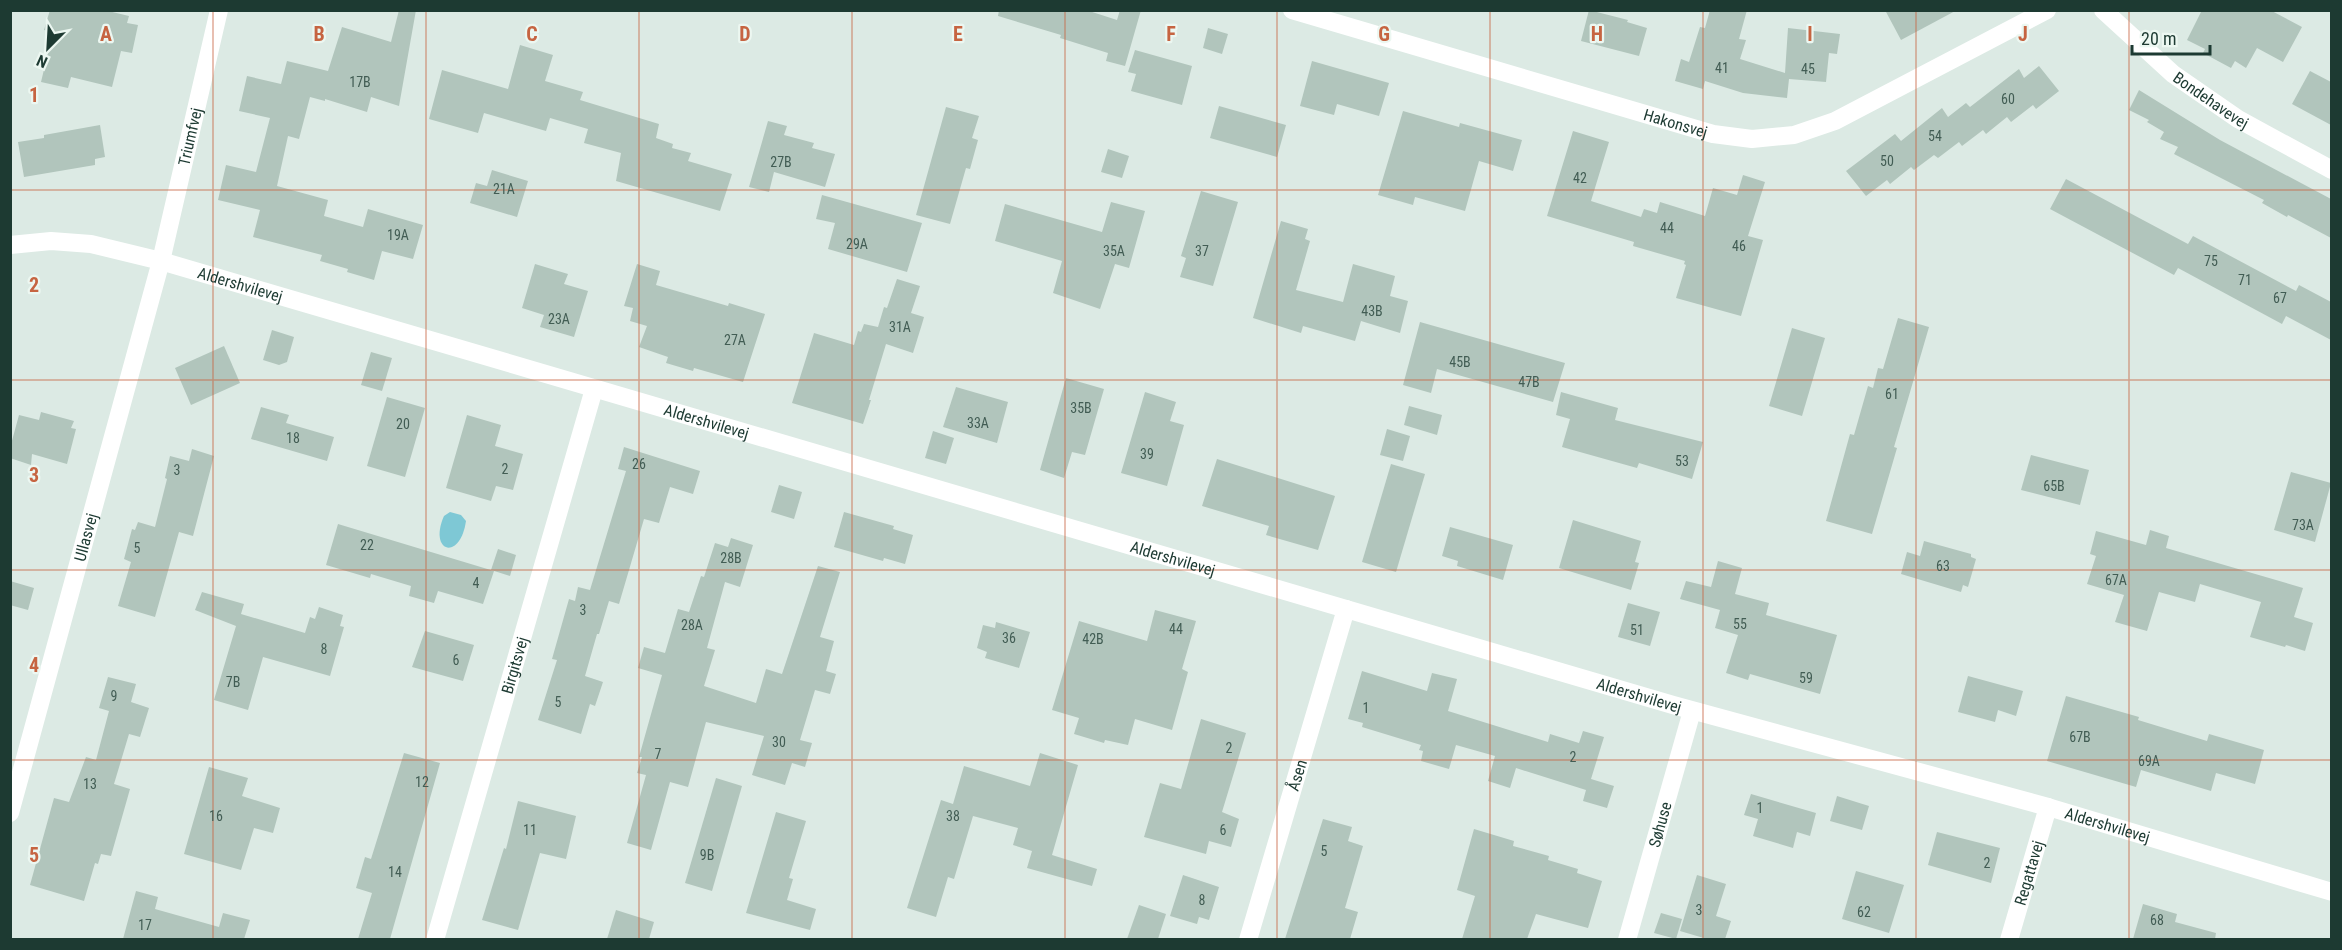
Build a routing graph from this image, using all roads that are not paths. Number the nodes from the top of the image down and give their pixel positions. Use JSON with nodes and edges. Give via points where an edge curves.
{"nodes":[{"id":1,"x":219,"y":10,"type":"edge"},
{"id":2,"x":1292,"y":10,"type":"edge"},
{"id":3,"x":2046,"y":10,"type":"edge"},
{"id":4,"x":2103,"y":10,"type":"edge"},
{"id":5,"x":2331,"y":170,"type":"edge"},
{"id":6,"x":10,"y":245,"type":"edge"},
{"id":7,"x":161,"y":261,"type":"junction"},
{"id":8,"x":594,"y":389,"type":"junction"},
{"id":9,"x":1346,"y":609,"type":"junction"},
{"id":10,"x":1692,"y":711,"type":"junction"},
{"id":11,"x":2048,"y":807,"type":"junction"},
{"id":12,"x":10,"y":813,"type":"edge"},
{"id":13,"x":2331,"y":892,"type":"edge"},
{"id":14,"x":435,"y":939,"type":"edge"},
{"id":15,"x":1248,"y":939,"type":"edge"},
{"id":16,"x":1627,"y":939,"type":"edge"},
{"id":17,"x":2009,"y":939,"type":"edge"}],
"edges":[{"from":1,"to":7,"type":"street","name":"Triumfvej"},
{"from":2,"to":3,"type":"street","name":"Hakonsvej","via":[[1713,134],[1752,139],[1794,135],[1835,121]]},
{"from":4,"to":5,"type":"street","name":"Bondehavevej","via":[[2182,80],[2238,119]]},
{"from":6,"to":7,"type":"street","name":"Aldershvilevej","via":[[51,241],[91,244]]},
{"from":7,"to":8,"type":"street","name":"Aldershvilevej"},
{"from":7,"to":12,"type":"street","name":"Ullasvej"},
{"from":8,"to":9,"type":"street","name":"Aldershvilevej"},
{"from":8,"to":14,"type":"street","name":"Birgitsvej"},
{"from":9,"to":10,"type":"street","name":"Aldershvilevej"},
{"from":9,"to":15,"type":"street","name":"Åsen"},
{"from":10,"to":11,"type":"street","name":"Aldershvilevej"},
{"from":10,"to":16,"type":"street","name":"Søhuse"},
{"from":11,"to":13,"type":"street","name":"Aldershvilevej"},
{"from":11,"to":17,"type":"street","name":"Regattavej"}]}
